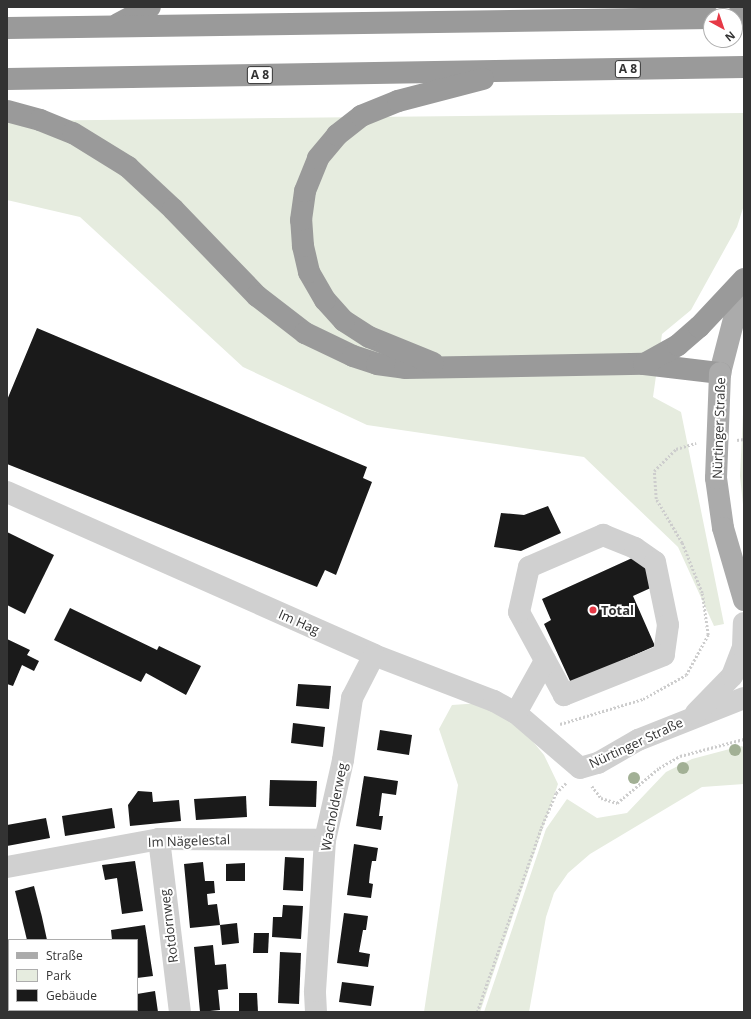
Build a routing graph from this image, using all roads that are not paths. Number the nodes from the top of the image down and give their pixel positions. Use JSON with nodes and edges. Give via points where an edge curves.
{"nodes":[{"id":1,"x":150,"y":7,"type":"edge"},
{"id":2,"x":683,"y":7,"type":"edge"},
{"id":3,"x":703,"y":12,"type":"edge"},
{"id":4,"x":703,"y":18,"type":"edge"},
{"id":5,"x":113,"y":27,"type":"junction"},
{"id":6,"x":7,"y":28,"type":"edge"},
{"id":7,"x":744,"y":67,"type":"edge"},
{"id":8,"x":512,"y":71,"type":"junction"},
{"id":9,"x":7,"y":79,"type":"edge"},
{"id":10,"x":7,"y":112,"type":"edge"},
{"id":11,"x":744,"y":279,"type":"edge"},
{"id":12,"x":644,"y":364,"type":"junction"},
{"id":13,"x":442,"y":366,"type":"junction"},
{"id":14,"x":720,"y":373,"type":"junction"},
{"id":15,"x":7,"y":492,"type":"edge"},
{"id":16,"x":744,"y":600,"type":"edge"},
{"id":17,"x":744,"y":624,"type":"edge"},
{"id":18,"x":374,"y":655,"type":"junction"},
{"id":19,"x":545,"y":661,"type":"junction"},
{"id":20,"x":744,"y":698,"type":"edge"},
{"id":21,"x":516,"y":714,"type":"junction"},
{"id":22,"x":692,"y":716,"type":"junction"},
{"id":23,"x":580,"y":768,"type":"joint"},
{"id":24,"x":159,"y":839,"type":"junction"},
{"id":25,"x":325,"y":840,"type":"junction"},
{"id":26,"x":7,"y":867,"type":"edge"},
{"id":27,"x":180,"y":1012,"type":"edge"},
{"id":28,"x":316,"y":1012,"type":"edge"}],
"edges":[{"from":1,"to":5,"type":"highway"},
{"from":2,"to":3,"type":"highway"},
{"from":4,"to":5,"type":"highway"},
{"from":5,"to":6,"type":"highway"},
{"from":7,"to":8,"type":"highway","number":"A 8"},
{"from":8,"to":9,"type":"highway","number":"A 8"},
{"from":8,"to":13,"type":"highway","via":[[398,101],[361,116],[337,135],[318,158],[305,191],[301,220],[303,246],[309,272],[325,300],[344,321],[369,337]]},
{"from":10,"to":13,"type":"highway","via":[[40,120],[73,133],[128,167],[173,209],[257,296],[305,333],[353,356],[377,364],[405,368]]},
{"from":11,"to":12,"type":"highway","via":[[699,327],[678,345]]},
{"from":11,"to":14,"type":"main road","name":"Nürtinger Straße"},
{"from":12,"to":13,"type":"highway"},
{"from":12,"to":14,"type":"highway"},
{"from":14,"to":16,"type":"main road","name":"Nürtinger Straße","bridge":true,"via":[[716,478],[723,528]]},
{"from":15,"to":18,"type":"street","name":"Im Hag"},
{"from":17,"to":22,"type":"street","name":"Nürtinger Straße","via":[[743,647],[732,676]]},
{"from":18,"to":21,"type":"street","name":"Im Hag","via":[[494,701]]},
{"from":18,"to":25,"type":"street","name":"Wacholderweg","via":[[352,698],[343,760]]},
{"from":19,"to":19,"type":"street","via":[[564,695],[664,655],[668,625],[655,562],[635,548],[603,535],[530,567],[519,612]]},
{"from":19,"to":21,"type":"street"},
{"from":20,"to":22,"type":"street","name":"Nürtinger Straße"},
{"from":21,"to":23,"type":"street","name":"Im Hag"},
{"from":22,"to":23,"type":"street","name":"Nürtinger Straße","via":[[638,740],[598,763]]},
{"from":24,"to":25,"type":"street","name":"Im Nägelestal"},
{"from":24,"to":26,"type":"street","name":"Im Nägelestal"},
{"from":24,"to":27,"type":"street","name":"Rotdornweg"},
{"from":25,"to":28,"type":"street","name":"Wacholderweg","via":[[315,991]]}]}
